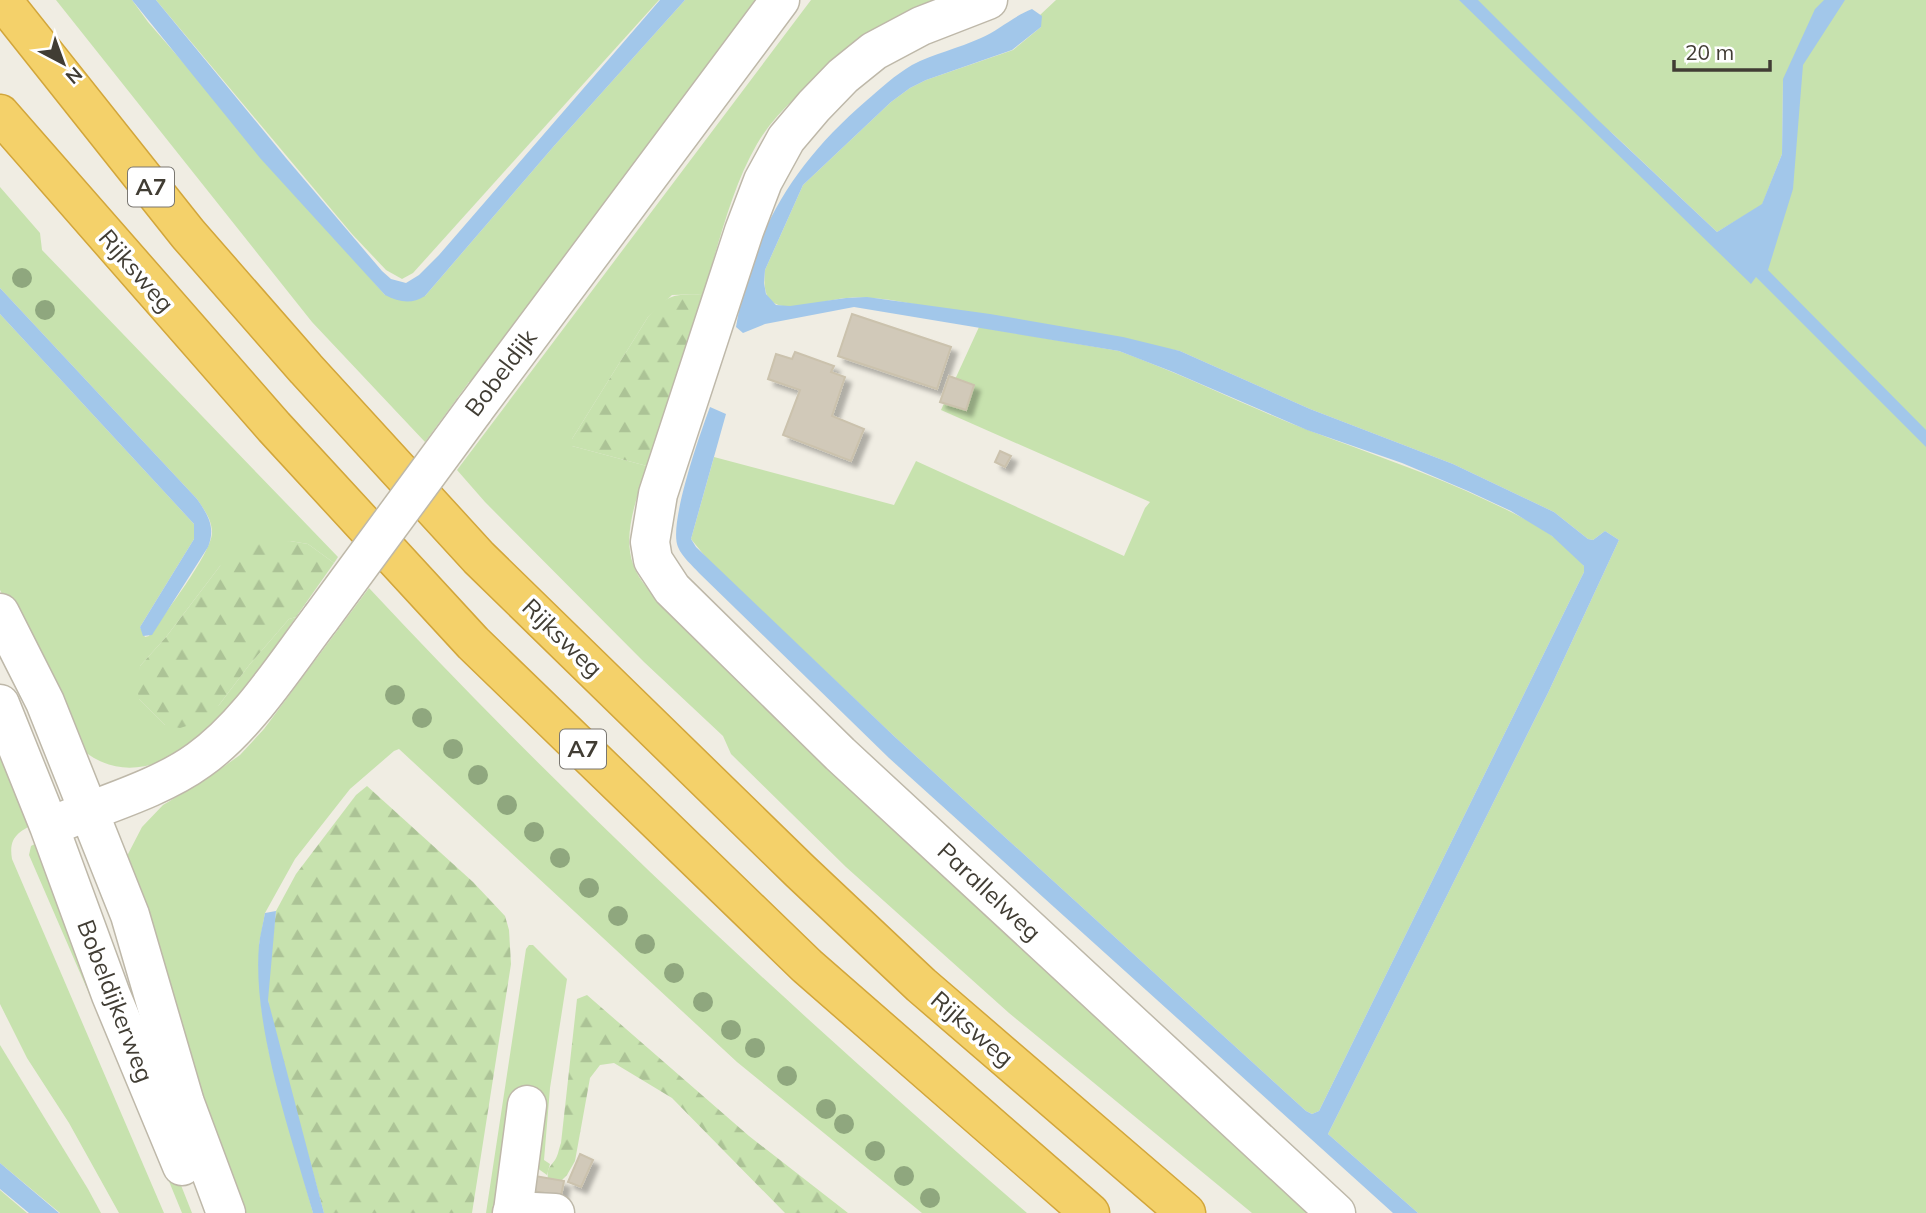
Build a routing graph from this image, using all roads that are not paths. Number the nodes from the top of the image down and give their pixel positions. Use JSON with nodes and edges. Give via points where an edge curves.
{"nodes":[{"id":1,"x":2,"y":0,"type":"edge"},
{"id":2,"x":780,"y":0,"type":"edge"},
{"id":3,"x":988,"y":0,"type":"edge"},
{"id":4,"x":0,"y":114,"type":"edge"},
{"id":5,"x":0,"y":613,"type":"edge"},
{"id":6,"x":0,"y":704,"type":"edge"},
{"id":7,"x":88,"y":811,"type":"junction"},
{"id":8,"x":49,"y":826,"type":"junction"},
{"id":9,"x":527,"y":1105,"type":"dead end"},
{"id":10,"x":513,"y":1212,"type":"edge"},
{"id":11,"x":201,"y":1213,"type":"edge"},
{"id":12,"x":226,"y":1213,"type":"edge"},
{"id":13,"x":555,"y":1213,"type":"edge"},
{"id":14,"x":1090,"y":1213,"type":"edge"},
{"id":15,"x":1186,"y":1213,"type":"edge"},
{"id":16,"x":1336,"y":1213,"type":"edge"}],
"edges":[{"from":1,"to":15,"type":"highway","name":"Rijksweg","number":"A7","via":[[188,234],[479,558],[921,985]]},
{"from":2,"to":7,"type":"street","name":"Bobeldijk","bridge":true,"via":[[245,716],[199,760],[173,776]]},
{"from":3,"to":16,"type":"street","name":"Parallelweg","via":[[921,26],[874,51],[843,76],[786,139],[744,231],[658,494],[650,542],[653,560],[672,589],[840,754]]},
{"from":4,"to":14,"type":"highway","name":"Rijksweg","number":"A7","via":[[274,428],[473,643],[807,966]]},
{"from":5,"to":7,"type":"street","name":"Bobeldijkerweg","via":[[45,702]]},
{"from":6,"to":8,"type":"street","name":"Bobeldijkerweg"},
{"from":7,"to":8,"type":"street"},
{"from":7,"to":12,"type":"street","name":"Bobeldijkerweg","via":[[130,915],[185,1103]]},
{"from":8,"to":11,"type":"street","name":"Bobeldijkerweg","via":[[111,995]]},
{"from":9,"to":10,"type":"street"},
{"from":10,"to":13,"type":"street"}]}
